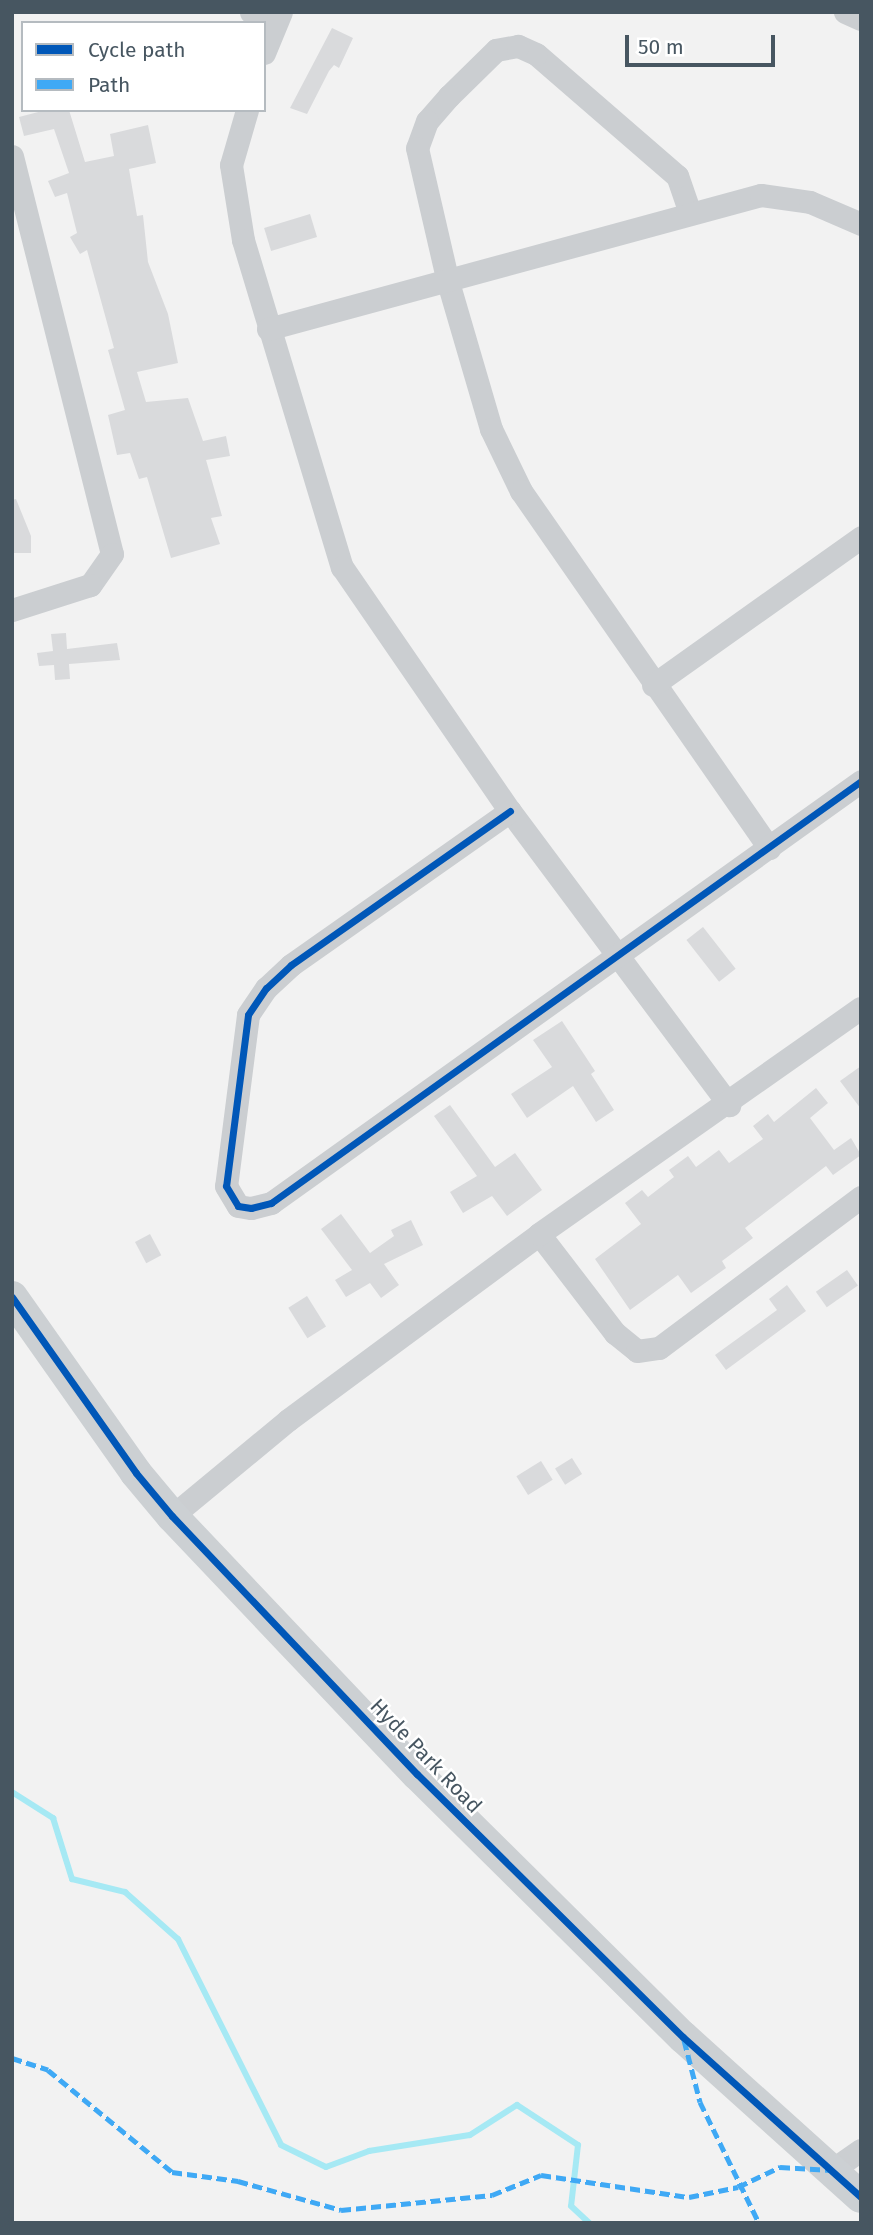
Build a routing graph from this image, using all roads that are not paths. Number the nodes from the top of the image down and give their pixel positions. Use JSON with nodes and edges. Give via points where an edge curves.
{"nodes":[{"id":1,"x":251,"y":12,"type":"edge"},
{"id":2,"x":845,"y":12,"type":"edge"},
{"id":3,"x":277,"y":18,"type":"edge"},
{"id":4,"x":861,"y":19,"type":"edge"},
{"id":5,"x":266,"y":48,"type":"edge"},
{"id":6,"x":246,"y":112,"type":"edge"},
{"id":7,"x":12,"y":156,"type":"edge"},
{"id":8,"x":690,"y":213,"type":"junction"},
{"id":9,"x":861,"y":224,"type":"edge"},
{"id":10,"x":447,"y":282,"type":"junction"},
{"id":11,"x":268,"y":329,"type":"junction"},
{"id":12,"x":861,"y":537,"type":"edge"},
{"id":13,"x":12,"y":610,"type":"edge"},
{"id":14,"x":653,"y":685,"type":"junction"},
{"id":15,"x":861,"y":781,"type":"edge"},
{"id":16,"x":510,"y":811,"type":"junction"},
{"id":17,"x":769,"y":848,"type":"junction"},
{"id":18,"x":616,"y":957,"type":"junction"},
{"id":19,"x":861,"y":1008,"type":"edge"},
{"id":20,"x":729,"y":1105,"type":"junction"},
{"id":21,"x":857,"y":1209,"type":"edge"},
{"id":22,"x":539,"y":1234,"type":"junction"},
{"id":23,"x":12,"y":1297,"type":"edge"},
{"id":24,"x":172,"y":1516,"type":"junction"},
{"id":25,"x":861,"y":2150,"type":"edge"},
{"id":26,"x":832,"y":2170,"type":"junction"},
{"id":27,"x":861,"y":2197,"type":"edge"}],
"edges":[{"from":1,"to":3,"type":"street"},
{"from":2,"to":4,"type":"street"},
{"from":3,"to":5,"type":"street"},
{"from":6,"to":11,"type":"street","via":[[231,165],[243,240]]},
{"from":7,"to":13,"type":"street","via":[[112,554],[90,585]]},
{"from":8,"to":9,"type":"street","via":[[773,196],[810,202]]},
{"from":8,"to":10,"type":"street"},
{"from":8,"to":10,"type":"street","via":[[677,176],[552,68],[517,46],[496,50],[427,121],[417,148]]},
{"from":10,"to":11,"type":"street"},
{"from":10,"to":14,"type":"street","via":[[491,429],[521,491]]},
{"from":11,"to":16,"type":"street","via":[[342,567]]},
{"from":12,"to":14,"type":"street"},
{"from":14,"to":17,"type":"street"},
{"from":15,"to":17,"type":"street"},
{"from":16,"to":18,"type":"street"},
{"from":16,"to":18,"type":"street","via":[[265,988],[248,1015],[226,1186],[230,1198],[238,1206],[251,1208],[271,1203]]},
{"from":17,"to":18,"type":"street"},
{"from":18,"to":20,"type":"street"},
{"from":19,"to":20,"type":"street"},
{"from":20,"to":22,"type":"street"},
{"from":21,"to":22,"type":"street","via":[[659,1348],[637,1350],[615,1333]]},
{"from":22,"to":24,"type":"street","via":[[288,1420]]},
{"from":23,"to":24,"type":"street","name":"Hyde Park Road"},
{"from":24,"to":26,"type":"street","name":"Hyde Park Road","via":[[417,1774],[683,2037]]},
{"from":25,"to":26,"type":"street"},
{"from":26,"to":27,"type":"street","name":"Hyde Park Road"}]}
